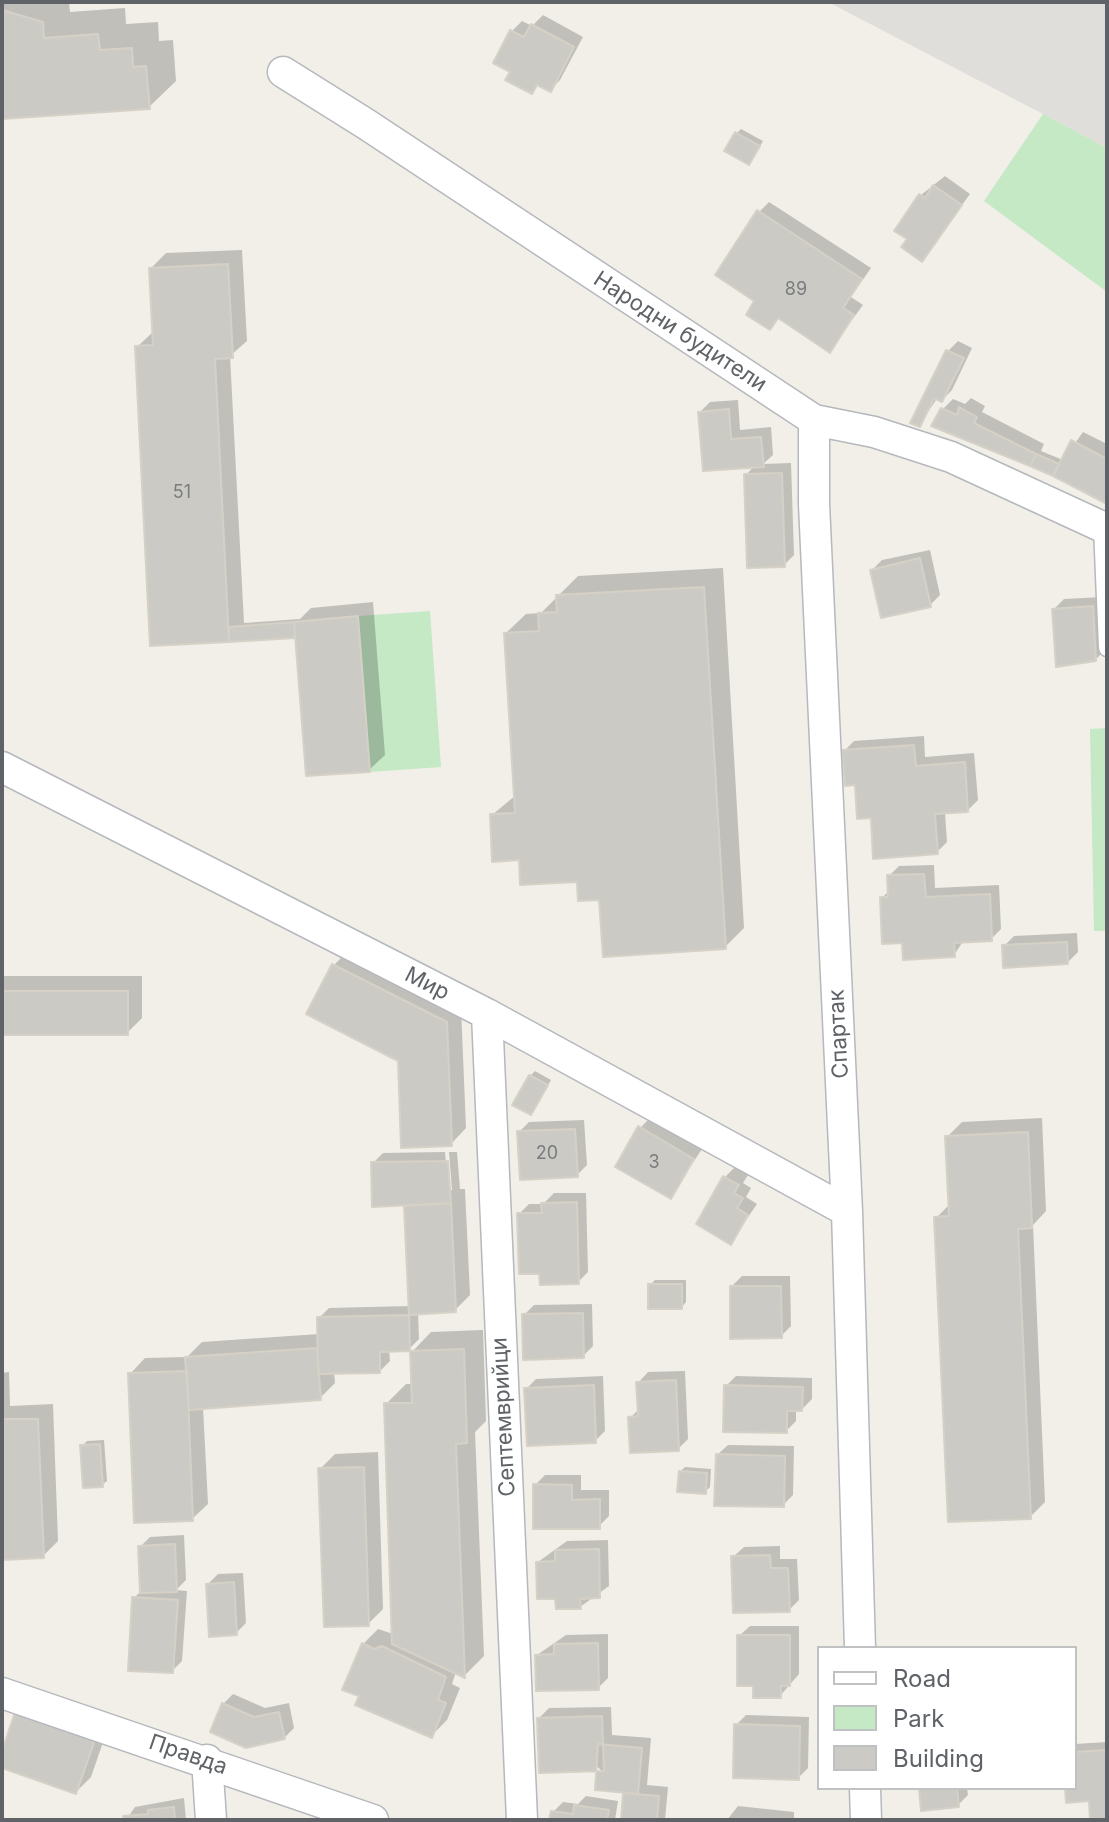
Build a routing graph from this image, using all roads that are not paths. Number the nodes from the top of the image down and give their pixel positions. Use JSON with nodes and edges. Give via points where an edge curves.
{"nodes":[{"id":1,"x":283,"y":72,"type":"dead end"},
{"id":2,"x":814,"y":420,"type":"junction"},
{"id":3,"x":1104,"y":528,"type":"edge"},
{"id":4,"x":1107,"y":648,"type":"edge"},
{"id":5,"x":2,"y":767,"type":"edge"},
{"id":6,"x":487,"y":1014,"type":"junction"},
{"id":7,"x":847,"y":1211,"type":"junction"},
{"id":8,"x":860,"y":1646,"type":"edge"},
{"id":9,"x":2,"y":1693,"type":"edge"},
{"id":10,"x":207,"y":1760,"type":"junction"},
{"id":11,"x":865,"y":1790,"type":"edge"},
{"id":12,"x":211,"y":1820,"type":"edge"},
{"id":13,"x":373,"y":1820,"type":"edge"},
{"id":14,"x":522,"y":1820,"type":"edge"},
{"id":15,"x":866,"y":1820,"type":"edge"}],
"edges":[{"from":1,"to":2,"type":"street","name":"Народни будители"},
{"from":2,"to":3,"type":"street","name":"Народни будители","via":[[874,432],[951,457]]},
{"from":2,"to":7,"type":"street","name":"Спартак"},
{"from":3,"to":4,"type":"lane"},
{"from":5,"to":6,"type":"street","name":"Мир"},
{"from":6,"to":7,"type":"street","name":"Мир"},
{"from":6,"to":14,"type":"street","name":"Септемврийци"},
{"from":7,"to":8,"type":"street","name":"Спартак"},
{"from":9,"to":10,"type":"street","name":"Правда"},
{"from":10,"to":12,"type":"street"},
{"from":10,"to":13,"type":"street","name":"Правда"},
{"from":11,"to":15,"type":"street"}]}
